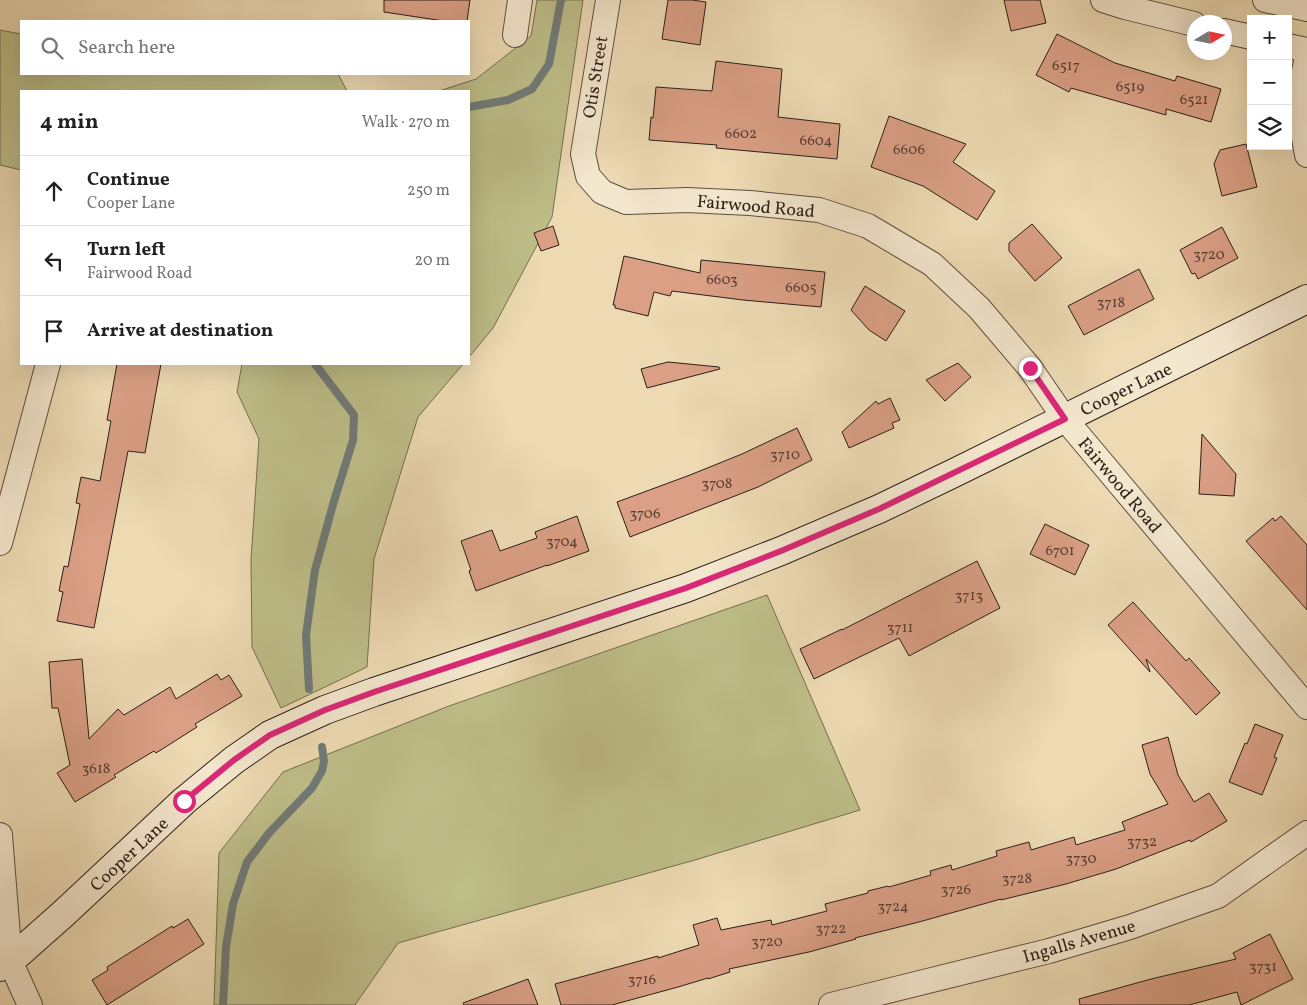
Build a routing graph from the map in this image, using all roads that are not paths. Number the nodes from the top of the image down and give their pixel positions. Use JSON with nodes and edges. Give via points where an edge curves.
{"nodes":[{"id":1,"x":520,"y":0,"type":"edge"},
{"id":2,"x":608,"y":0,"type":"edge"},
{"id":3,"x":1102,"y":0,"type":"edge"},
{"id":4,"x":1265,"y":0,"type":"edge"},
{"id":5,"x":1307,"y":9,"type":"edge"},
{"id":6,"x":1187,"y":22,"type":"edge"},
{"id":7,"x":1232,"y":33,"type":"edge"},
{"id":8,"x":514,"y":35,"type":"dead end"},
{"id":9,"x":1247,"y":36,"type":"edge"},
{"id":10,"x":1292,"y":47,"type":"edge"},
{"id":11,"x":1307,"y":50,"type":"edge"},
{"id":12,"x":1307,"y":58,"type":"edge"},
{"id":13,"x":583,"y":154,"type":"joint"},
{"id":14,"x":1307,"y":155,"type":"edge"},
{"id":15,"x":1307,"y":299,"type":"edge"},
{"id":16,"x":48,"y":365,"type":"edge"},
{"id":17,"x":1065,"y":419,"type":"junction"},
{"id":18,"x":0,"y":543,"type":"edge"},
{"id":19,"x":1307,"y":707,"type":"edge"},
{"id":20,"x":1307,"y":833,"type":"edge"},
{"id":21,"x":0,"y":835,"type":"edge"},
{"id":22,"x":5,"y":964,"type":"edge"},
{"id":23,"x":30,"y":1005,"type":"edge"},
{"id":24,"x":831,"y":1005,"type":"edge"}],
"edges":[{"from":1,"to":8,"type":"street"},
{"from":2,"to":13,"type":"street","name":"Otis Street"},
{"from":3,"to":6,"type":"street"},
{"from":4,"to":5,"type":"street"},
{"from":7,"to":9,"type":"street"},
{"from":10,"to":11,"type":"street"},
{"from":12,"to":14,"type":"street","via":[[1301,121]]},
{"from":13,"to":17,"type":"street","name":"Fairwood Road","via":[[588,176],[602,192],[626,202],[750,202],[819,210],[868,226],[932,264],[979,308],[1030,368]]},
{"from":15,"to":17,"type":"street","name":"Cooper Lane"},
{"from":16,"to":18,"type":"street"},
{"from":17,"to":19,"type":"street","name":"Fairwood Road"},
{"from":17,"to":22,"type":"street","name":"Cooper Lane","via":[[879,509],[781,551],[686,588],[374,692],[270,735],[184,801]]},
{"from":20,"to":24,"type":"street","name":"Ingalls Avenue","via":[[1218,896],[1049,951]]},
{"from":21,"to":22,"type":"street"},
{"from":22,"to":23,"type":"street"}]}
